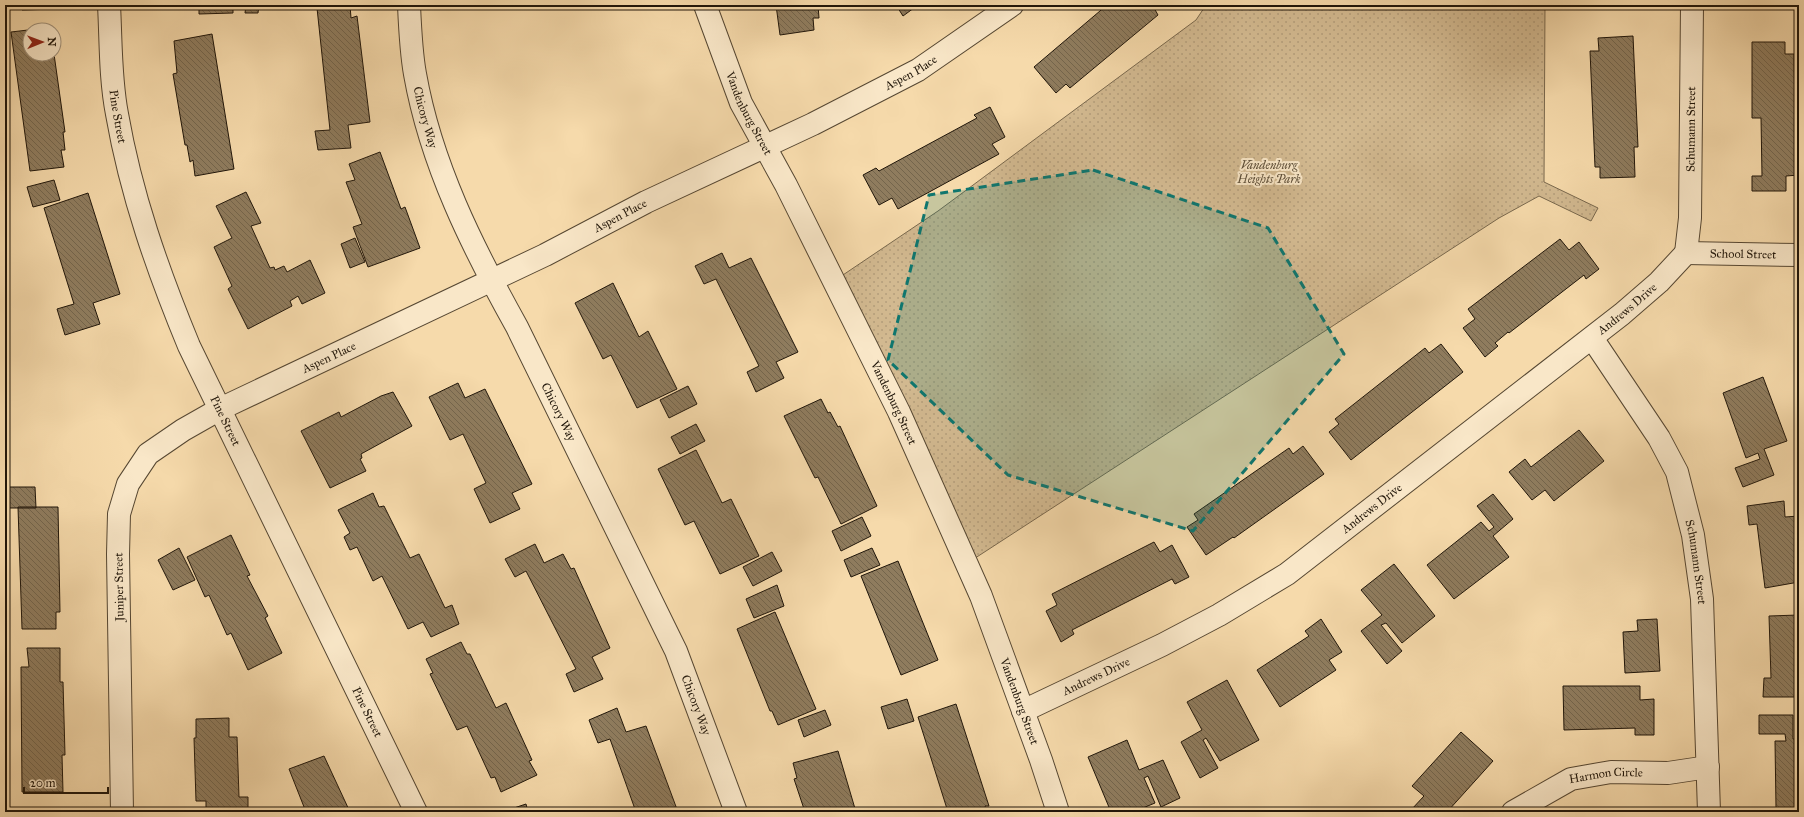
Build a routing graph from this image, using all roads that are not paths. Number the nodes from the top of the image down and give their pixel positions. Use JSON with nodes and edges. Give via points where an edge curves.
{"nodes":[{"id":1,"x":110,"y":5,"type":"edge"},
{"id":2,"x":409,"y":5,"type":"edge"},
{"id":3,"x":705,"y":5,"type":"edge"},
{"id":4,"x":1012,"y":5,"type":"edge"},
{"id":5,"x":1692,"y":5,"type":"edge"},
{"id":6,"x":765,"y":146,"type":"junction"},
{"id":7,"x":1686,"y":253,"type":"junction"},
{"id":8,"x":1799,"y":255,"type":"edge"},
{"id":9,"x":490,"y":279,"type":"junction"},
{"id":10,"x":1592,"y":338,"type":"junction"},
{"id":11,"x":220,"y":409,"type":"junction"},
{"id":12,"x":1023,"y":711,"type":"junction"},
{"id":13,"x":1708,"y":768,"type":"junction"},
{"id":14,"x":122,"y":812,"type":"edge"},
{"id":15,"x":416,"y":812,"type":"edge"},
{"id":16,"x":736,"y":812,"type":"edge"},
{"id":17,"x":1058,"y":812,"type":"edge"},
{"id":18,"x":1513,"y":812,"type":"edge"},
{"id":19,"x":1709,"y":812,"type":"edge"}],
"edges":[{"from":1,"to":11,"type":"street","name":"Pine Street","via":[[117,114],[133,185],[163,284],[189,346]]},
{"from":2,"to":9,"type":"street","name":"Chicory Way","via":[[415,75],[429,128],[452,198]]},
{"from":3,"to":6,"type":"street","name":"Vandenburg Street","via":[[741,103]]},
{"from":4,"to":6,"type":"street","name":"Aspen Place","via":[[918,70]]},
{"from":5,"to":7,"type":"street","name":"Schumann Street","via":[[1690,210]]},
{"from":6,"to":9,"type":"street","name":"Aspen Place","via":[[646,202],[545,255]]},
{"from":6,"to":12,"type":"street","name":"Vandenburg Street","via":[[899,412],[981,596]]},
{"from":7,"to":8,"type":"street","name":"School Street"},
{"from":7,"to":10,"type":"street","name":"Andrews Drive","via":[[1660,282]]},
{"from":9,"to":11,"type":"street","name":"Aspen Place"},
{"from":9,"to":16,"type":"street","name":"Chicory Way","via":[[517,327],[676,651]]},
{"from":10,"to":12,"type":"street","name":"Andrews Drive","via":[[1287,574],[1219,615],[1162,645]]},
{"from":10,"to":13,"type":"street","name":"Schumann Street","via":[[1659,438],[1677,472],[1693,535],[1699,572]]},
{"from":11,"to":14,"type":"street","name":"Juniper Street","via":[[148,454],[128,484],[119,514]]},
{"from":11,"to":15,"type":"street","name":"Pine Street"},
{"from":12,"to":17,"type":"street","name":"Vandenburg Street"},
{"from":13,"to":18,"type":"street","name":"Harmon Circle","via":[[1668,773],[1611,772],[1570,779]]},
{"from":13,"to":19,"type":"street","name":"Schumann Street"}]}
